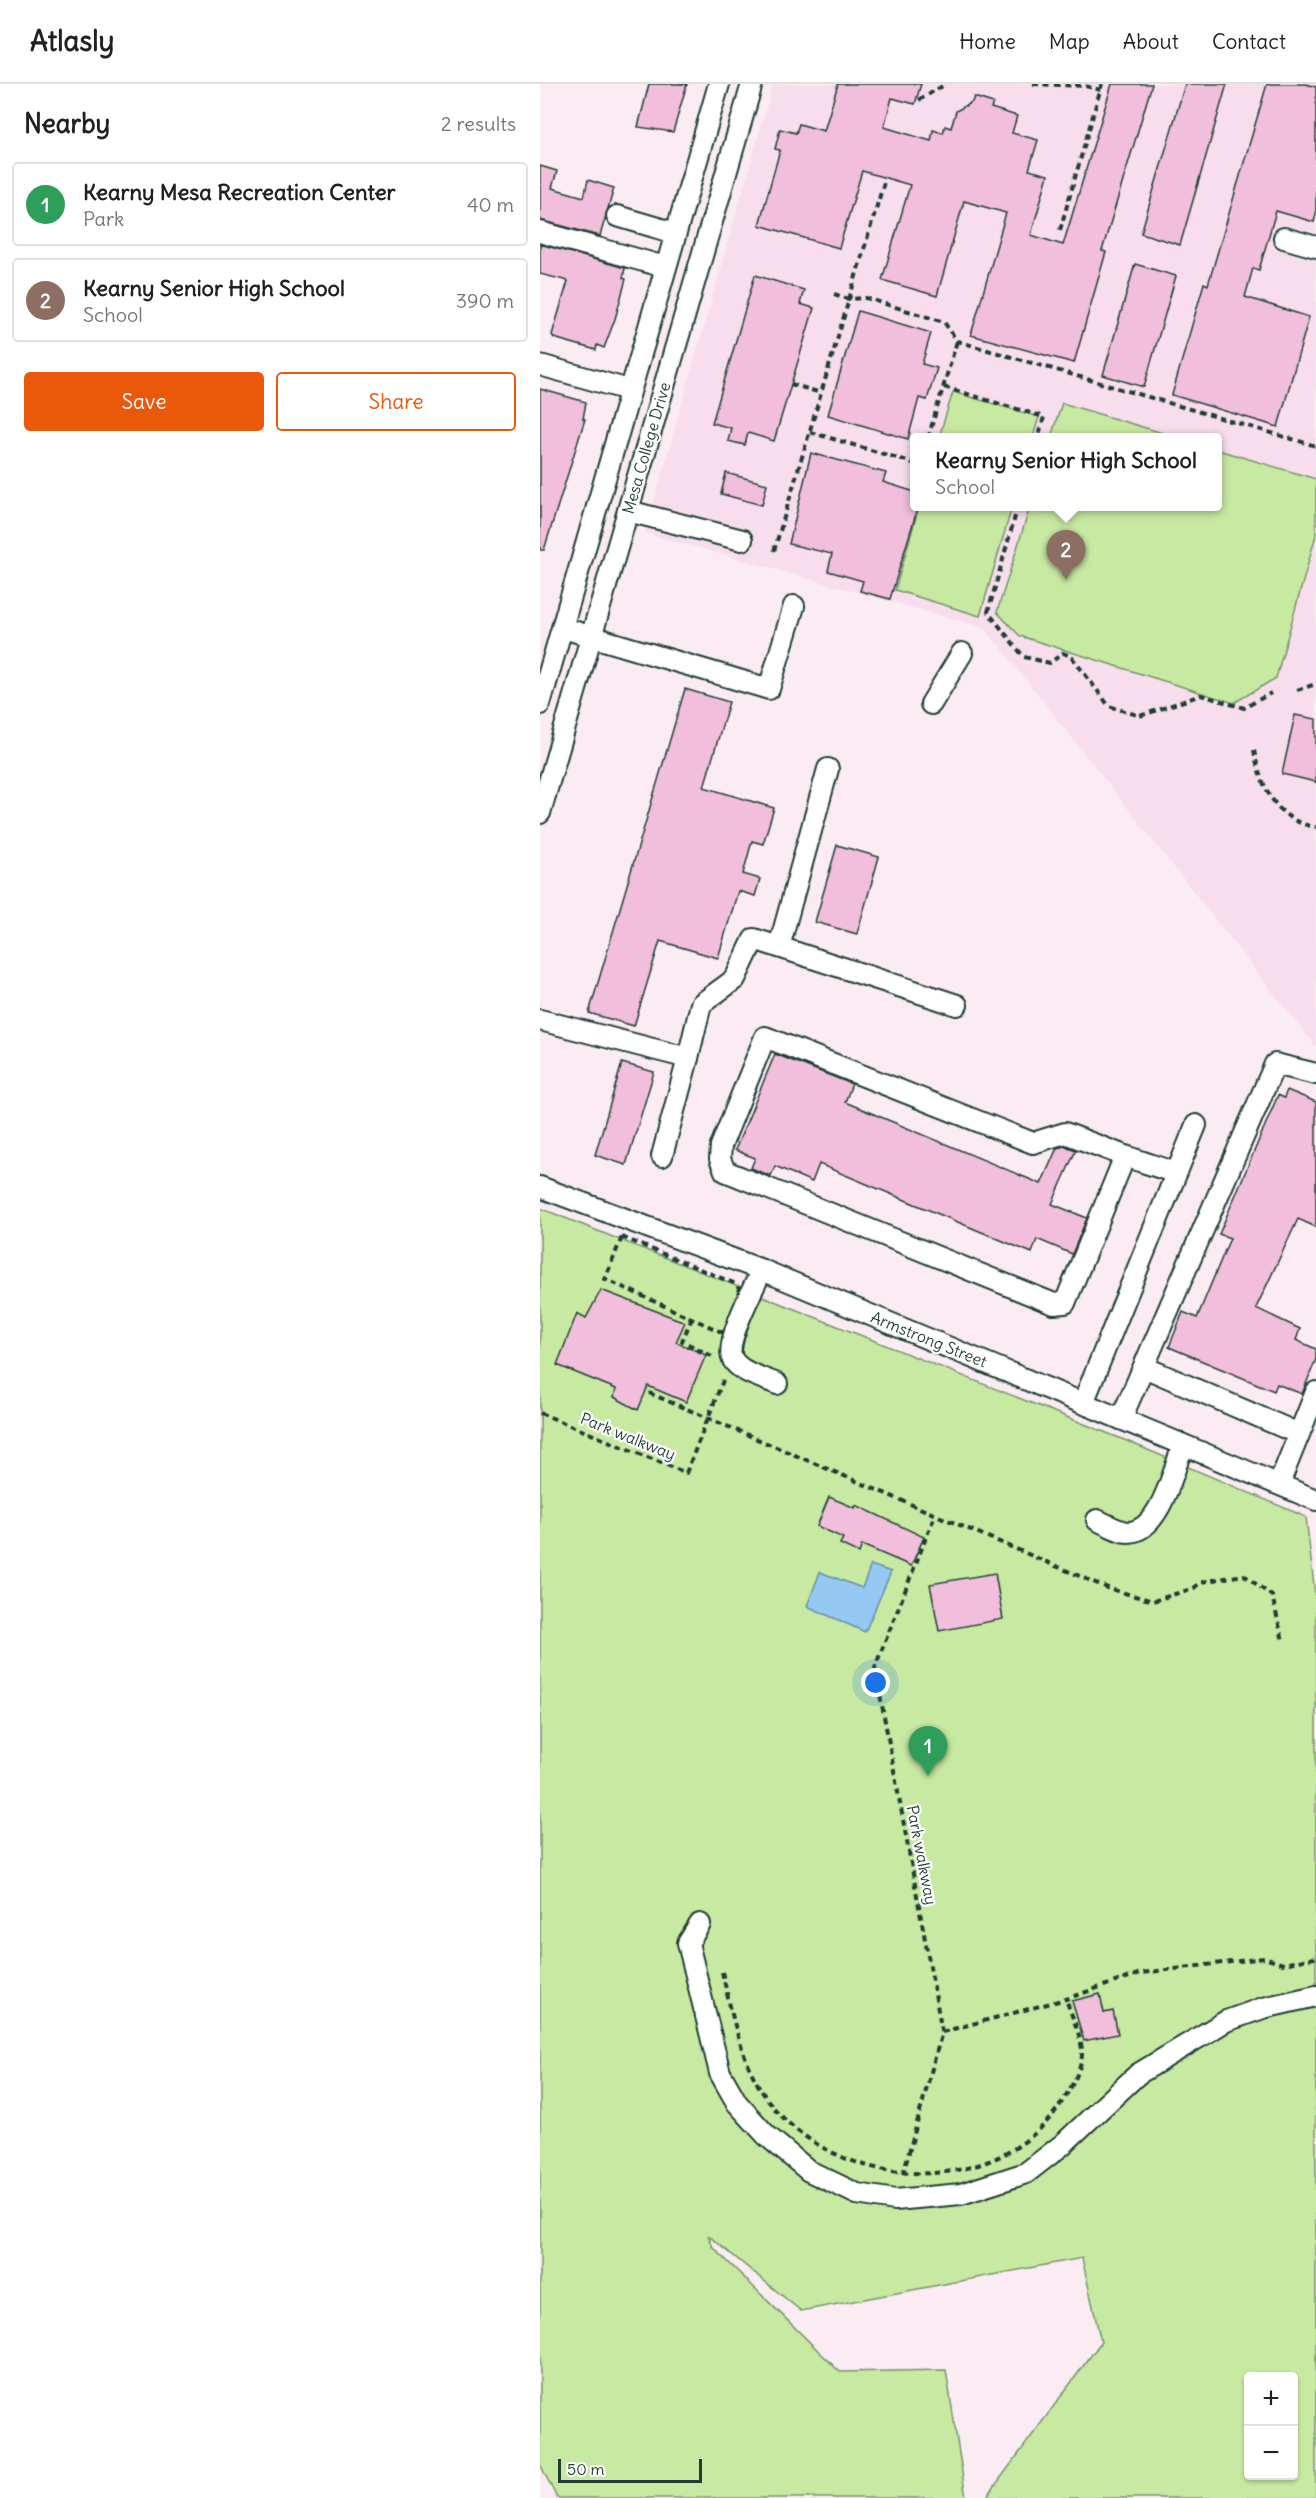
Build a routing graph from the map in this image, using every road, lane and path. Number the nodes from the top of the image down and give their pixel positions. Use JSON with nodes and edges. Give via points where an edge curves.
{"nodes":[{"id":1,"x":719,"y":84,"type":"edge"},
{"id":2,"x":752,"y":84,"type":"edge"},
{"id":3,"x":946,"y":84,"type":"edge"},
{"id":4,"x":1033,"y":84,"type":"edge"},
{"id":5,"x":1102,"y":84,"type":"edge"},
{"id":6,"x":1101,"y":90,"type":"junction"},
{"id":7,"x":919,"y":100,"type":"dead end"},
{"id":8,"x":884,"y":182,"type":"dead end"},
{"id":9,"x":617,"y":216,"type":"dead end"},
{"id":10,"x":1060,"y":230,"type":"dead end"},
{"id":11,"x":540,"y":232,"type":"edge"},
{"id":12,"x":675,"y":233,"type":"junction"},
{"id":13,"x":1284,"y":238,"type":"dead end"},
{"id":14,"x":1316,"y":247,"type":"edge"},
{"id":15,"x":665,"y":267,"type":"junction"},
{"id":16,"x":834,"y":294,"type":"dead end"},
{"id":17,"x":849,"y":299,"type":"junction"},
{"id":18,"x":957,"y":341,"type":"junction"},
{"id":19,"x":540,"y":365,"type":"edge"},
{"id":20,"x":792,"y":384,"type":"dead end"},
{"id":21,"x":944,"y":387,"type":"junction"},
{"id":22,"x":629,"y":390,"type":"junction"},
{"id":23,"x":821,"y":393,"type":"junction"},
{"id":24,"x":810,"y":432,"type":"junction"},
{"id":25,"x":930,"y":433,"type":"edge"},
{"id":26,"x":1039,"y":433,"type":"edge"},
{"id":27,"x":1316,"y":446,"type":"edge"},
{"id":28,"x":910,"y":462,"type":"edge"},
{"id":29,"x":628,"y":511,"type":"junction"},
{"id":30,"x":1017,"y":511,"type":"edge"},
{"id":31,"x":742,"y":540,"type":"dead end"},
{"id":32,"x":774,"y":551,"type":"dead end"},
{"id":33,"x":794,"y":606,"type":"dead end"},
{"id":34,"x":563,"y":628,"type":"junction"},
{"id":35,"x":593,"y":638,"type":"junction"},
{"id":36,"x":962,"y":653,"type":"dead end"},
{"id":37,"x":1316,"y":684,"type":"edge"},
{"id":38,"x":1297,"y":690,"type":"dead end"},
{"id":39,"x":1271,"y":693,"type":"dead end"},
{"id":40,"x":540,"y":704,"type":"edge"},
{"id":41,"x":931,"y":704,"type":"dead end"},
{"id":42,"x":1254,"y":750,"type":"dead end"},
{"id":43,"x":828,"y":769,"type":"dead end"},
{"id":44,"x":540,"y":813,"type":"edge"},
{"id":45,"x":1316,"y":827,"type":"edge"},
{"id":46,"x":779,"y":947,"type":"junction"},
{"id":47,"x":957,"y":1005,"type":"dead end"},
{"id":48,"x":540,"y":1020,"type":"edge"},
{"id":49,"x":688,"y":1058,"type":"junction"},
{"id":50,"x":1316,"y":1074,"type":"edge"},
{"id":51,"x":1196,"y":1125,"type":"dead end"},
{"id":52,"x":662,"y":1156,"type":"dead end"},
{"id":53,"x":1125,"y":1156,"type":"junction"},
{"id":54,"x":1176,"y":1173,"type":"junction"},
{"id":55,"x":540,"y":1187,"type":"edge"},
{"id":56,"x":762,"y":1270,"type":"junction"},
{"id":57,"x":692,"y":1318,"type":"junction"},
{"id":58,"x":724,"y":1333,"type":"junction"},
{"id":59,"x":722,"y":1341,"type":"dead end"},
{"id":60,"x":719,"y":1350,"type":"dead end"},
{"id":61,"x":1144,"y":1367,"type":"junction"},
{"id":62,"x":720,"y":1369,"type":"dead end"},
{"id":63,"x":777,"y":1384,"type":"dead end"},
{"id":64,"x":1316,"y":1392,"type":"edge"},
{"id":65,"x":649,"y":1393,"type":"dead end"},
{"id":66,"x":1083,"y":1403,"type":"junction"},
{"id":67,"x":540,"y":1413,"type":"edge"},
{"id":68,"x":708,"y":1418,"type":"junction"},
{"id":69,"x":1121,"y":1419,"type":"junction"},
{"id":70,"x":1299,"y":1434,"type":"junction"},
{"id":71,"x":1183,"y":1445,"type":"junction"},
{"id":72,"x":1279,"y":1484,"type":"junction"},
{"id":73,"x":1316,"y":1500,"type":"edge"},
{"id":74,"x":935,"y":1515,"type":"junction"},
{"id":75,"x":1097,"y":1520,"type":"dead end"},
{"id":76,"x":1283,"y":1641,"type":"dead end"},
{"id":77,"x":700,"y":1924,"type":"dead end"},
{"id":78,"x":1316,"y":1954,"type":"edge"},
{"id":79,"x":723,"y":1972,"type":"dead end"},
{"id":80,"x":1316,"y":1996,"type":"edge"},
{"id":81,"x":1066,"y":1999,"type":"junction"},
{"id":82,"x":942,"y":2032,"type":"junction"},
{"id":83,"x":903,"y":2174,"type":"junction"}],
"edges":[{"from":1,"to":12,"type":"street","name":"Mesa College Drive"},
{"from":2,"to":29,"type":"street","name":"Mesa College Drive"},
{"from":3,"to":7,"type":"path"},
{"from":4,"to":6,"type":"path"},
{"from":5,"to":6,"type":"path"},
{"from":6,"to":10,"type":"path"},
{"from":8,"to":17,"type":"path"},
{"from":9,"to":12,"type":"street"},
{"from":11,"to":15,"type":"street"},
{"from":12,"to":15,"type":"street","name":"Mesa College Drive"},
{"from":13,"to":14,"type":"street"},
{"from":15,"to":22,"type":"street","name":"Mesa College Drive"},
{"from":16,"to":17,"type":"path"},
{"from":17,"to":18,"type":"path","via":[[866,298],[944,322]]},
{"from":17,"to":23,"type":"path"},
{"from":18,"to":21,"type":"path"},
{"from":18,"to":27,"type":"path"},
{"from":19,"to":22,"type":"street"},
{"from":20,"to":23,"type":"path"},
{"from":21,"to":25,"type":"path"},
{"from":21,"to":26,"type":"path","via":[[1044,417]]},
{"from":22,"to":34,"type":"street","name":"Mesa College Drive"},
{"from":23,"to":24,"type":"path"},
{"from":24,"to":28,"type":"path"},
{"from":24,"to":32,"type":"path"},
{"from":29,"to":31,"type":"street"},
{"from":29,"to":35,"type":"street","name":"Mesa College Drive"},
{"from":30,"to":39,"type":"path","via":[[988,612],[1024,657],[1050,663],[1063,653],[1071,656],[1109,706],[1140,716],[1201,695],[1244,708]]},
{"from":33,"to":35,"type":"street","via":[[769,689]]},
{"from":34,"to":35,"type":"street"},
{"from":34,"to":40,"type":"street","name":"Mesa College Drive"},
{"from":35,"to":44,"type":"street","name":"Mesa College Drive"},
{"from":36,"to":41,"type":"street"},
{"from":37,"to":38,"type":"path"},
{"from":42,"to":45,"type":"path","via":[[1258,774],[1269,797],[1287,815]]},
{"from":43,"to":46,"type":"street"},
{"from":46,"to":47,"type":"street"},
{"from":46,"to":49,"type":"street","via":[[754,939],[735,979],[701,1004]]},
{"from":48,"to":49,"type":"street"},
{"from":49,"to":52,"type":"street"},
{"from":50,"to":61,"type":"street","via":[[1275,1064]]},
{"from":51,"to":54,"type":"street"},
{"from":53,"to":53,"type":"street","via":[[1065,1303],[1054,1304],[725,1171],[720,1160],[721,1146],[765,1037],[1034,1143],[1065,1133]]},
{"from":53,"to":54,"type":"street"},
{"from":54,"to":66,"type":"street"},
{"from":55,"to":56,"type":"street","name":"Armstrong Street"},
{"from":56,"to":63,"type":"street","via":[[730,1343],[731,1359],[741,1368]]},
{"from":56,"to":66,"type":"street","name":"Armstrong Street"},
{"from":57,"to":58,"type":"path"},
{"from":57,"to":58,"type":"path","via":[[605,1279],[622,1238],[736,1284],[741,1292]]},
{"from":57,"to":60,"type":"path","via":[[681,1341],[717,1359]]},
{"from":58,"to":59,"type":"path"},
{"from":61,"to":69,"type":"street"},
{"from":61,"to":70,"type":"street"},
{"from":62,"to":68,"type":"path","name":"Park walkway","via":[[724,1380]]},
{"from":64,"to":70,"type":"street"},
{"from":65,"to":68,"type":"path"},
{"from":66,"to":69,"type":"street","name":"Armstrong Street"},
{"from":67,"to":68,"type":"path","name":"Park walkway","via":[[686,1473]]},
{"from":68,"to":74,"type":"path"},
{"from":69,"to":71,"type":"street","name":"Armstrong Street"},
{"from":70,"to":72,"type":"street"},
{"from":71,"to":72,"type":"street","name":"Armstrong Street"},
{"from":71,"to":75,"type":"street","via":[[1158,1510],[1144,1528],[1127,1532]]},
{"from":72,"to":73,"type":"street","name":"Armstrong Street"},
{"from":74,"to":76,"type":"path","via":[[1110,1588],[1153,1601],[1202,1582],[1244,1575],[1272,1596]]},
{"from":74,"to":82,"type":"path","name":"Park walkway","via":[[875,1667]]},
{"from":77,"to":80,"type":"street","via":[[688,1943],[720,2073],[737,2103],[766,2135],[809,2171],[857,2194],[895,2200],[961,2194],[1026,2173],[1148,2068],[1226,2021]]},
{"from":78,"to":81,"type":"path","via":[[1314,1958],[1283,1964],[1264,1958],[1141,1972]]},
{"from":79,"to":83,"type":"path","via":[[738,2040],[773,2107],[807,2140],[838,2156],[865,2168]]},
{"from":81,"to":82,"type":"path"},
{"from":81,"to":83,"type":"path","via":[[1082,2052],[1068,2092],[1052,2116],[1022,2142],[967,2169]]},
{"from":82,"to":83,"type":"path","name":"Park walkway"}]}
